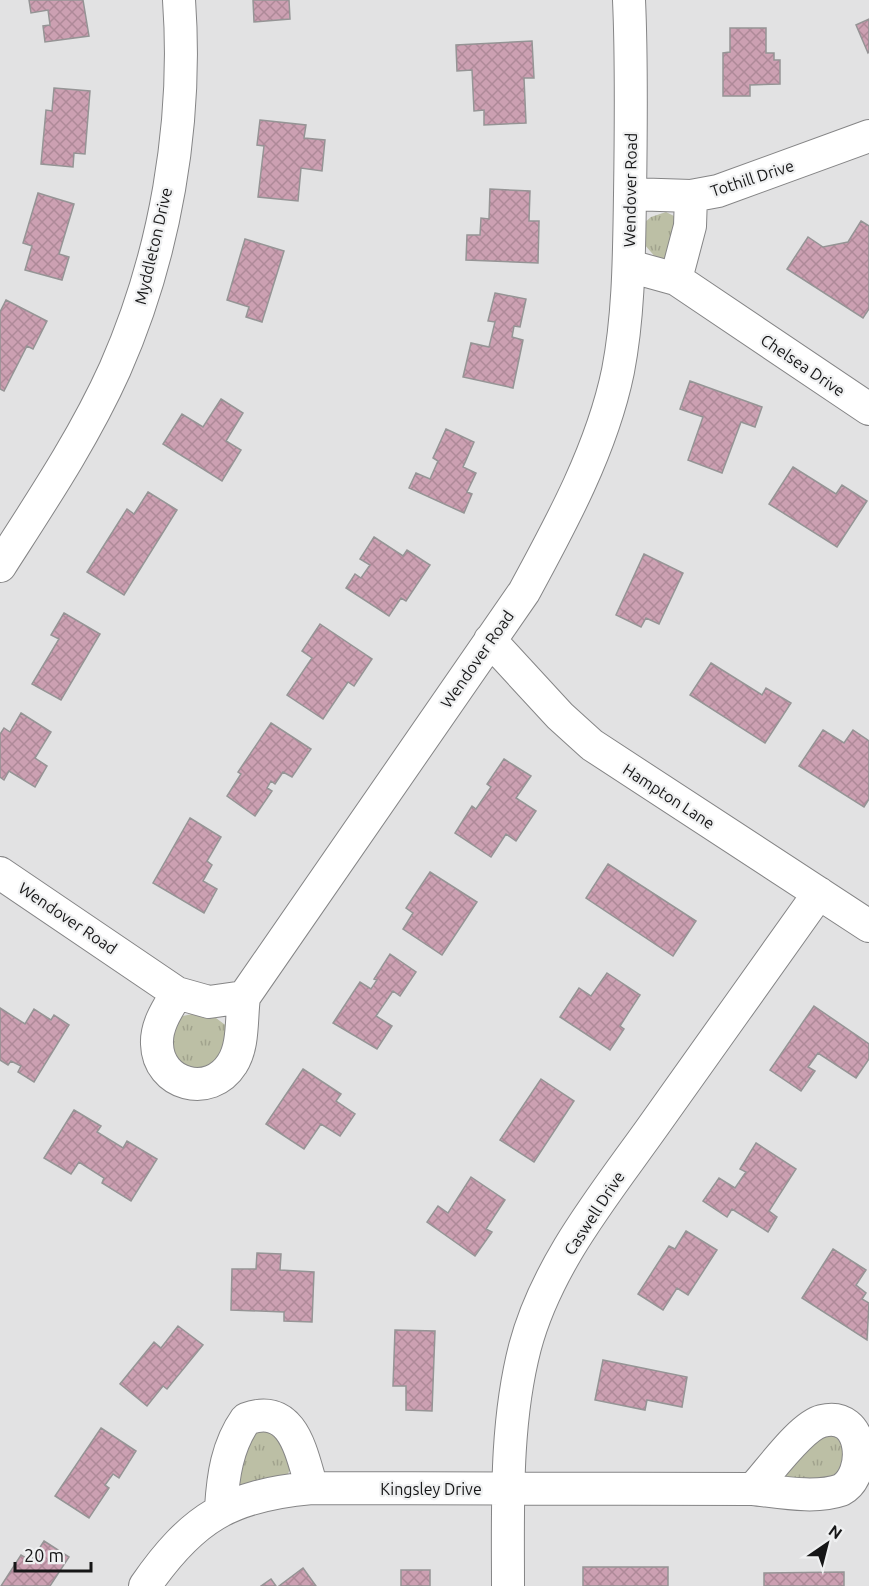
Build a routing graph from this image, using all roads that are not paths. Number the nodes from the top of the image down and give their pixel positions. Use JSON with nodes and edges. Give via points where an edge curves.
{"nodes":[{"id":1,"x":178,"y":0,"type":"edge"},
{"id":2,"x":629,"y":0,"type":"edge"},
{"id":3,"x":869,"y":136,"type":"edge"},
{"id":4,"x":630,"y":194,"type":"junction"},
{"id":5,"x":691,"y":196,"type":"junction"},
{"id":6,"x":629,"y":266,"type":"junction"},
{"id":7,"x":676,"y":279,"type":"junction"},
{"id":8,"x":869,"y":409,"type":"edge"},
{"id":9,"x":0,"y":566,"type":"edge"},
{"id":10,"x":490,"y":640,"type":"junction"},
{"id":11,"x":0,"y":873,"type":"edge"},
{"id":12,"x":819,"y":893,"type":"junction"},
{"id":13,"x":869,"y":926,"type":"edge"},
{"id":14,"x":177,"y":993,"type":"junction"},
{"id":15,"x":244,"y":997,"type":"junction"},
{"id":16,"x":312,"y":1488,"type":"junction"},
{"id":17,"x":509,"y":1489,"type":"junction"},
{"id":18,"x":753,"y":1489,"type":"dead end"},
{"id":19,"x":221,"y":1509,"type":"junction"},
{"id":20,"x":145,"y":1586,"type":"edge"},
{"id":21,"x":508,"y":1586,"type":"edge"}],
"edges":[{"from":1,"to":9,"type":"street","name":"Myddleton Drive","via":[[176,131],[163,220],[142,302],[114,371],[83,431]]},
{"from":2,"to":4,"type":"street","name":"Wendover Road"},
{"from":3,"to":5,"type":"street","name":"Tothill Drive","via":[[718,191]]},
{"from":4,"to":5,"type":"street","name":"Tothill Drive"},
{"from":4,"to":6,"type":"street","name":"Wendover Road"},
{"from":5,"to":7,"type":"street","via":[[690,226]]},
{"from":6,"to":7,"type":"street","name":"Chelsea Drive"},
{"from":6,"to":10,"type":"street","name":"Wendover Road","via":[[618,373],[598,434],[554,537],[524,592]]},
{"from":7,"to":8,"type":"street","name":"Chelsea Drive"},
{"from":10,"to":12,"type":"street","name":"Hampton Lane","via":[[592,745]]},
{"from":10,"to":15,"type":"street","name":"Wendover Road"},
{"from":11,"to":14,"type":"street","name":"Wendover Road"},
{"from":12,"to":13,"type":"street","name":"Hampton Lane"},
{"from":12,"to":17,"type":"street","name":"Caswell Drive","via":[[583,1225],[553,1278],[525,1347],[516,1389]]},
{"from":14,"to":15,"type":"street","name":"Wendover Road","via":[[209,1002]]},
{"from":14,"to":15,"type":"street","via":[[160,1026],[159,1057],[168,1073],[197,1085],[222,1076],[233,1064],[239,1047]]},
{"from":16,"to":17,"type":"street","name":"Kingsley Drive"},
{"from":16,"to":19,"type":"street","name":"Kingsley Drive","via":[[253,1496]]},
{"from":16,"to":19,"type":"street","via":[[292,1431],[282,1420],[262,1413],[246,1419],[230,1447]]},
{"from":17,"to":18,"type":"street","name":"Kingsley Drive"},
{"from":17,"to":21,"type":"street","name":"Caswell Drive"},
{"from":19,"to":20,"type":"street","name":"Kingsley Drive","via":[[190,1533]]}]}
